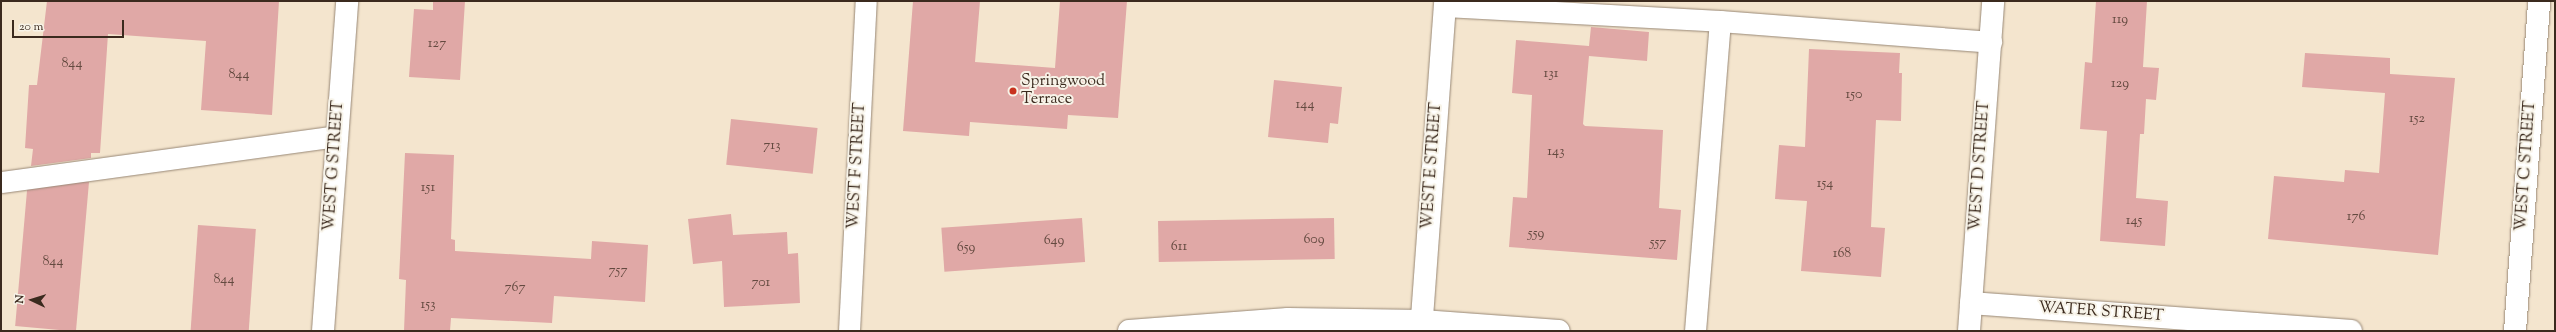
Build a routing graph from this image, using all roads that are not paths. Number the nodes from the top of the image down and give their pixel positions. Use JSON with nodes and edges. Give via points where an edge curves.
{"nodes":[{"id":1,"x":347,"y":1,"type":"edge"},
{"id":2,"x":866,"y":1,"type":"edge"},
{"id":3,"x":1993,"y":1,"type":"edge"},
{"id":4,"x":2539,"y":1,"type":"edge"},
{"id":5,"x":1445,"y":4,"type":"edge"},
{"id":6,"x":1720,"y":21,"type":"junction"},
{"id":7,"x":1991,"y":42,"type":"junction"},
{"id":8,"x":337,"y":136,"type":"junction"},
{"id":9,"x":1,"y":182,"type":"edge"},
{"id":10,"x":1971,"y":303,"type":"junction"},
{"id":11,"x":1421,"y":326,"type":"edge"},
{"id":12,"x":323,"y":331,"type":"edge"},
{"id":13,"x":849,"y":331,"type":"edge"},
{"id":14,"x":1129,"y":331,"type":"edge"},
{"id":15,"x":1559,"y":331,"type":"edge"},
{"id":16,"x":1695,"y":331,"type":"edge"},
{"id":17,"x":1969,"y":331,"type":"edge"},
{"id":18,"x":2351,"y":331,"type":"edge"},
{"id":19,"x":2515,"y":331,"type":"edge"}],
"edges":[{"from":1,"to":8,"type":"street","name":"WEST G STREET"},
{"from":2,"to":13,"type":"lane","name":"WEST F STREET"},
{"from":3,"to":7,"type":"street","name":"WEST D STREET"},
{"from":4,"to":19,"type":"street","name":"WEST C STREET"},
{"from":5,"to":6,"type":"lane"},
{"from":5,"to":11,"type":"street","name":"WEST E STREET"},
{"from":6,"to":7,"type":"lane"},
{"from":6,"to":16,"type":"lane"},
{"from":7,"to":10,"type":"street","name":"WEST D STREET"},
{"from":8,"to":9,"type":"lane"},
{"from":8,"to":12,"type":"street","name":"WEST G STREET"},
{"from":10,"to":17,"type":"street","name":"WEST D STREET"},
{"from":10,"to":18,"type":"street","name":"WATER STREET"},
{"from":11,"to":14,"type":"street","via":[[1288,319]]},
{"from":11,"to":15,"type":"street"}]}
